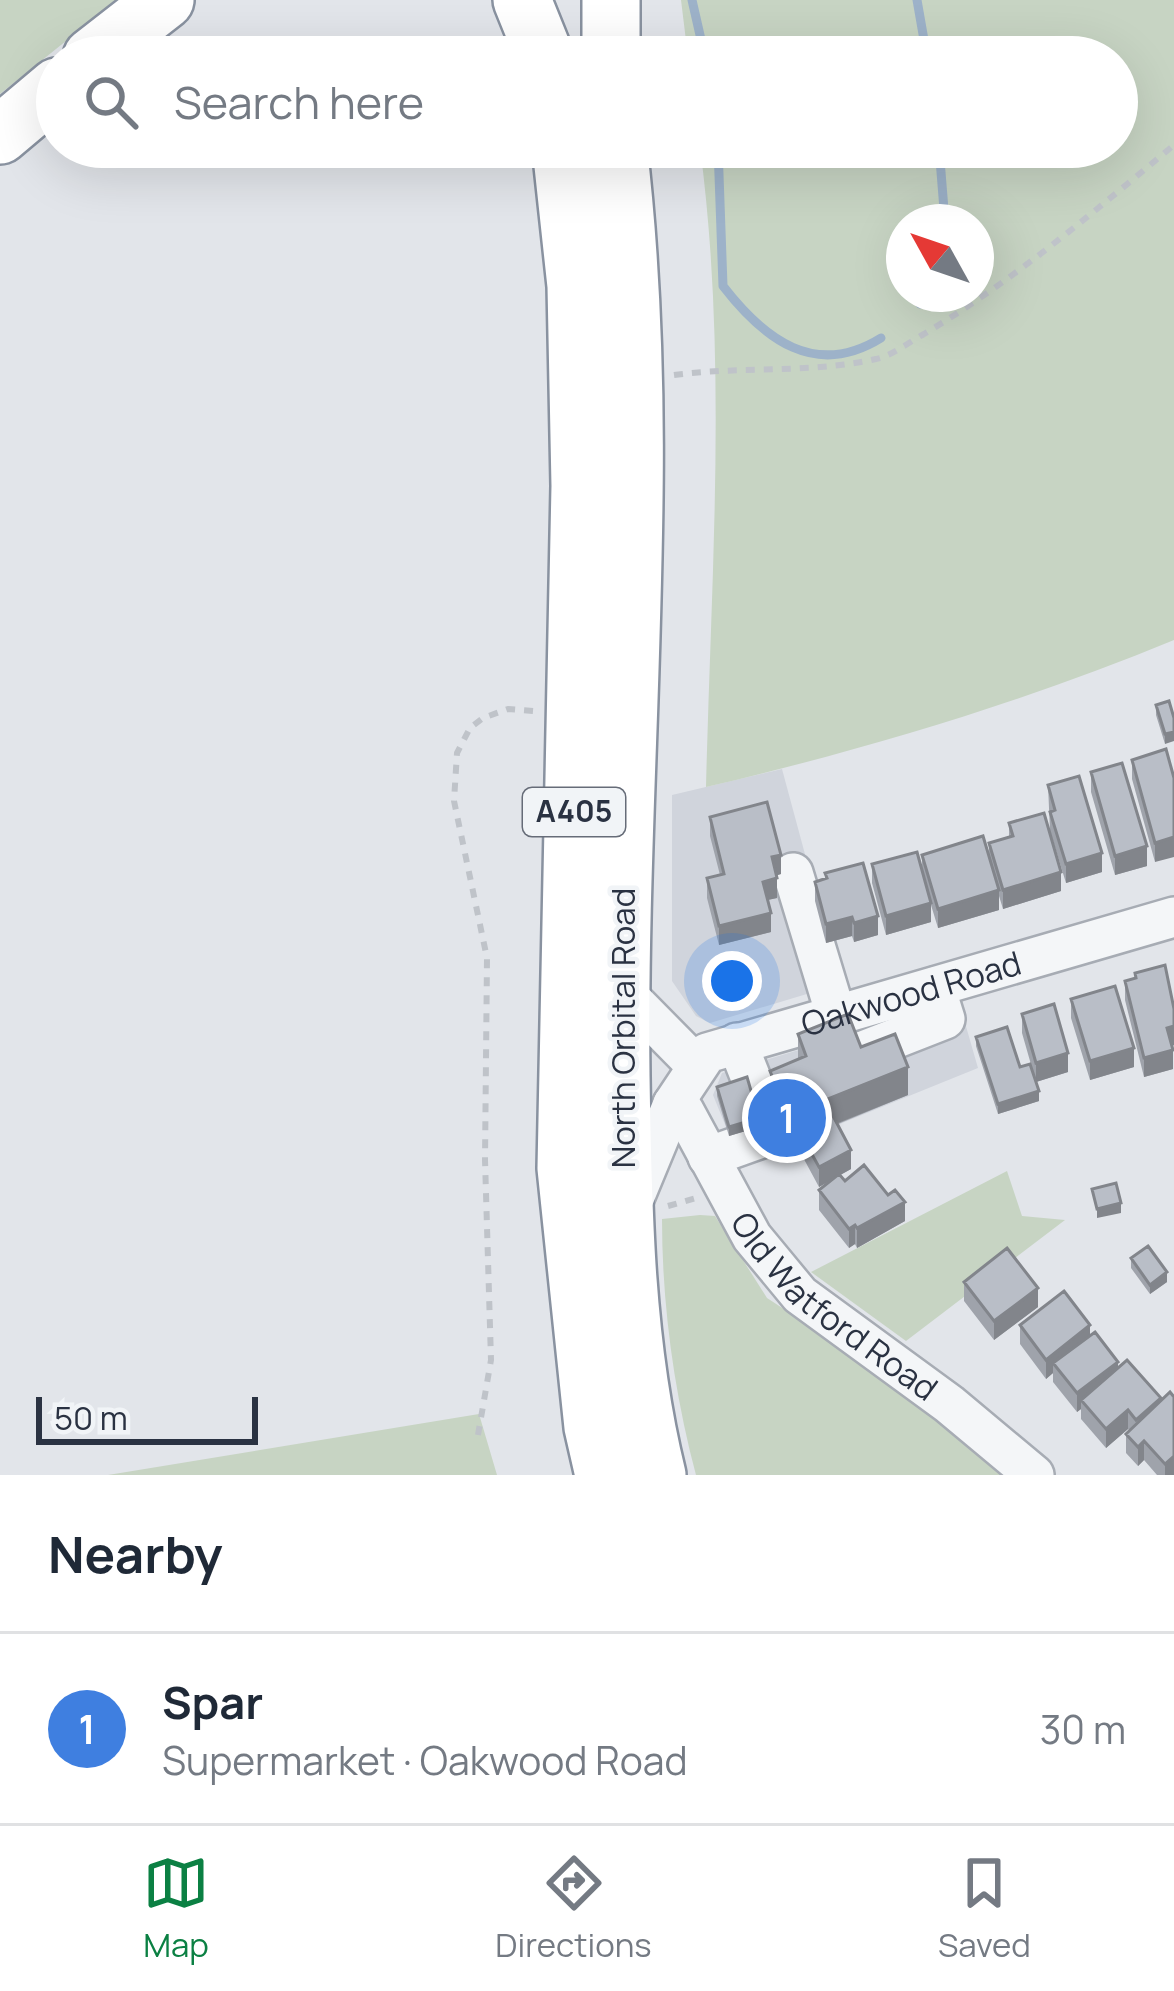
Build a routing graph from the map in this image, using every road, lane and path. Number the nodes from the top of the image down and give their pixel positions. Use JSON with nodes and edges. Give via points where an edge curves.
{"nodes":[{"id":1,"x":165,"y":0,"type":"edge"},
{"id":2,"x":522,"y":0,"type":"edge"},
{"id":3,"x":611,"y":0,"type":"edge"},
{"id":4,"x":119,"y":36,"type":"edge"},
{"id":5,"x":537,"y":36,"type":"edge"},
{"id":6,"x":610,"y":36,"type":"edge"},
{"id":7,"x":36,"y":105,"type":"edge"},
{"id":8,"x":0,"y":135,"type":"edge"},
{"id":9,"x":1174,"y":145,"type":"edge"},
{"id":10,"x":563,"y":168,"type":"edge"},
{"id":11,"x":621,"y":168,"type":"edge"},
{"id":12,"x":664,"y":377,"type":"dead end"},
{"id":13,"x":576,"y":715,"type":"junction"},
{"id":14,"x":793,"y":873,"type":"dead end"},
{"id":15,"x":1174,"y":917,"type":"edge"},
{"id":16,"x":934,"y":987,"type":"junction"},
{"id":17,"x":620,"y":988,"type":"junction"},
{"id":18,"x":836,"y":1015,"type":"junction"},
{"id":19,"x":737,"y":1043,"type":"junction"},
{"id":20,"x":854,"y":1055,"type":"edge"},
{"id":21,"x":696,"y":1065,"type":"junction"},
{"id":22,"x":673,"y":1104,"type":"junction"},
{"id":23,"x":716,"y":1173,"type":"junction"},
{"id":24,"x":640,"y":1218,"type":"junction"},
{"id":25,"x":478,"y":1435,"type":"dead end"},
{"id":26,"x":604,"y":1475,"type":"edge"},
{"id":27,"x":657,"y":1475,"type":"edge"},
{"id":28,"x":1034,"y":1475,"type":"edge"}],
"edges":[{"from":1,"to":4,"type":"highway"},
{"from":2,"to":5,"type":"highway"},
{"from":3,"to":6,"type":"highway"},
{"from":7,"to":8,"type":"highway"},
{"from":9,"to":12,"type":"path","via":[[960,312],[882,358]]},
{"from":10,"to":13,"type":"highway","name":"North Orbital Road","number":"A405","via":[[576,286]]},
{"from":11,"to":17,"type":"highway","name":"North Orbital Road","number":"A405","via":[[635,413]]},
{"from":13,"to":25,"type":"path","via":[[508,709],[470,728],[457,754],[454,801],[487,958],[491,1360]]},
{"from":13,"to":26,"type":"highway","name":"North Orbital Road","number":"A405","via":[[566,1168]]},
{"from":14,"to":18,"type":"street"},
{"from":15,"to":16,"type":"street","name":"Oakwood Road"},
{"from":16,"to":18,"type":"street","name":"Oakwood Road"},
{"from":16,"to":20,"type":"street","via":[[945,1019]]},
{"from":17,"to":21,"type":"street"},
{"from":17,"to":24,"type":"highway","name":"North Orbital Road","number":"A405"},
{"from":18,"to":19,"type":"street","name":"Oakwood Road"},
{"from":19,"to":21,"type":"street","name":"Oakwood Road"},
{"from":19,"to":23,"type":"street","via":[[770,1082],[773,1134]]},
{"from":21,"to":22,"type":"street"},
{"from":22,"to":23,"type":"street","name":"Old Watford Road"},
{"from":22,"to":24,"type":"street"},
{"from":23,"to":24,"type":"path"},
{"from":23,"to":28,"type":"street","name":"Old Watford Road","via":[[752,1237],[800,1295]]},
{"from":24,"to":27,"type":"highway","name":"North Orbital Road","number":"A405","via":[[632,1322]]}]}
